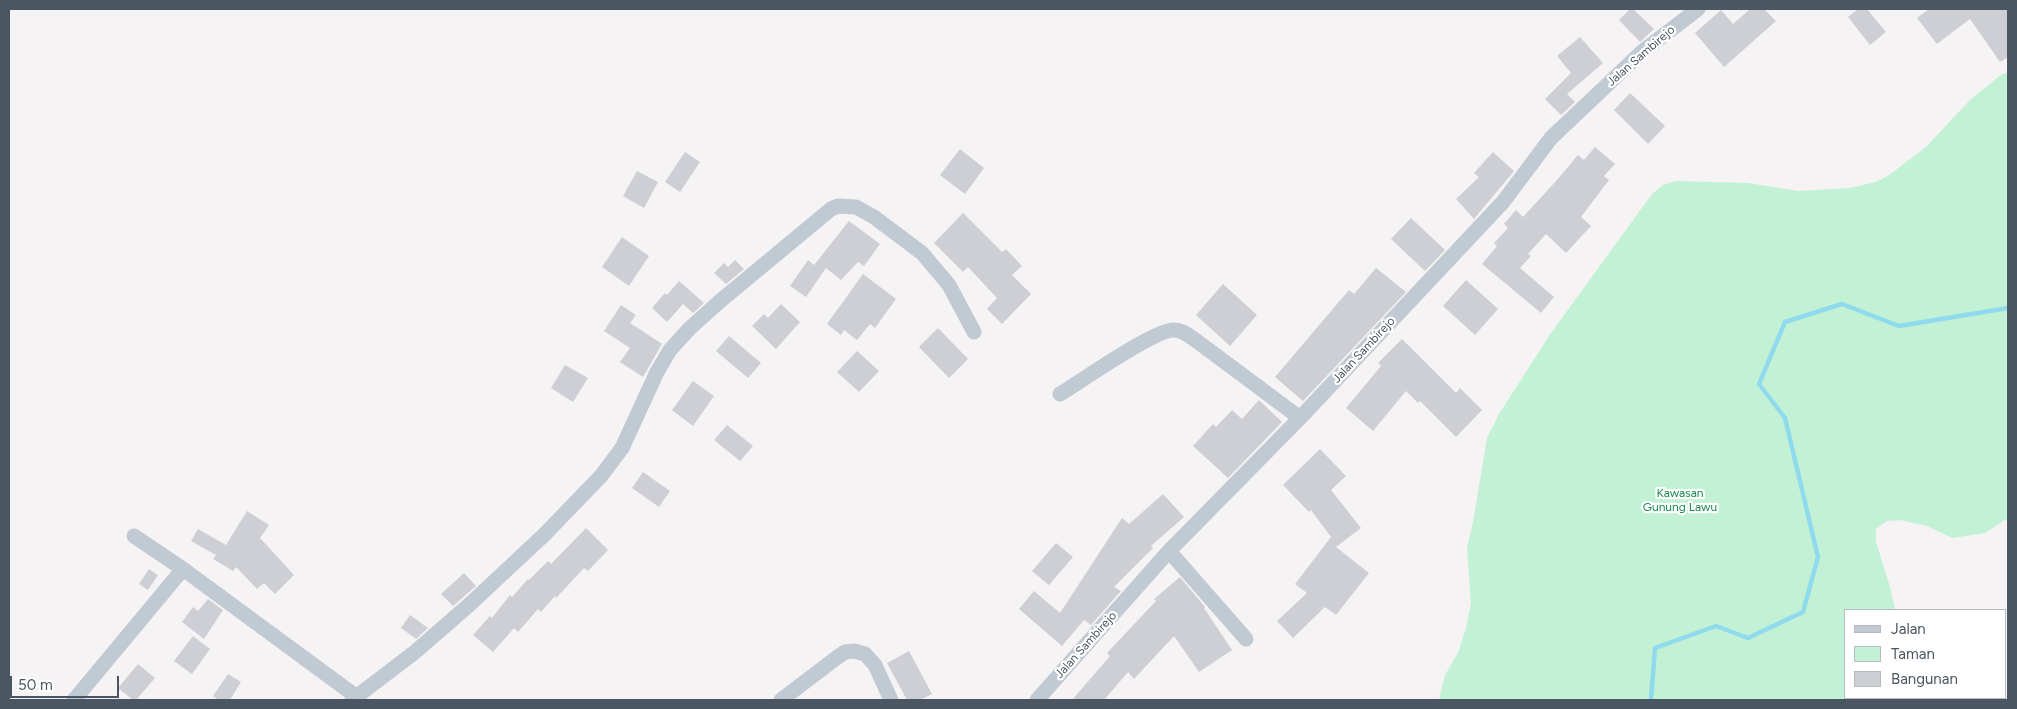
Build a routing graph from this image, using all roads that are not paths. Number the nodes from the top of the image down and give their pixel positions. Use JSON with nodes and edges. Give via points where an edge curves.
{"nodes":[{"id":1,"x":1698,"y":9,"type":"edge"},
{"id":2,"x":974,"y":332,"type":"dead end"},
{"id":3,"x":1060,"y":394,"type":"dead end"},
{"id":4,"x":1300,"y":418,"type":"junction"},
{"id":5,"x":134,"y":536,"type":"dead end"},
{"id":6,"x":1170,"y":551,"type":"junction"},
{"id":7,"x":183,"y":569,"type":"junction"},
{"id":8,"x":1246,"y":639,"type":"dead end"},
{"id":9,"x":355,"y":698,"type":"edge"},
{"id":10,"x":76,"y":700,"type":"edge"},
{"id":11,"x":781,"y":700,"type":"edge"},
{"id":12,"x":891,"y":700,"type":"edge"},
{"id":13,"x":1037,"y":700,"type":"edge"}],
"edges":[{"from":1,"to":4,"type":"street","name":"Jalan Sambirejo","via":[[1643,51],[1551,138],[1503,202]]},
{"from":2,"to":9,"type":"street","via":[[949,285],[922,253],[856,207],[831,209],[689,329],[670,350],[622,448],[595,482],[544,535],[469,605]]},
{"from":3,"to":4,"type":"street","via":[[1154,336],[1174,330],[1184,332]]},
{"from":4,"to":6,"type":"street","name":"Jalan Sambirejo"},
{"from":5,"to":7,"type":"street"},
{"from":6,"to":8,"type":"street"},
{"from":6,"to":13,"type":"street","name":"Jalan Sambirejo"},
{"from":7,"to":9,"type":"street"},
{"from":7,"to":10,"type":"street"},
{"from":11,"to":12,"type":"street","via":[[845,652],[854,651],[865,654],[875,665]]}]}
